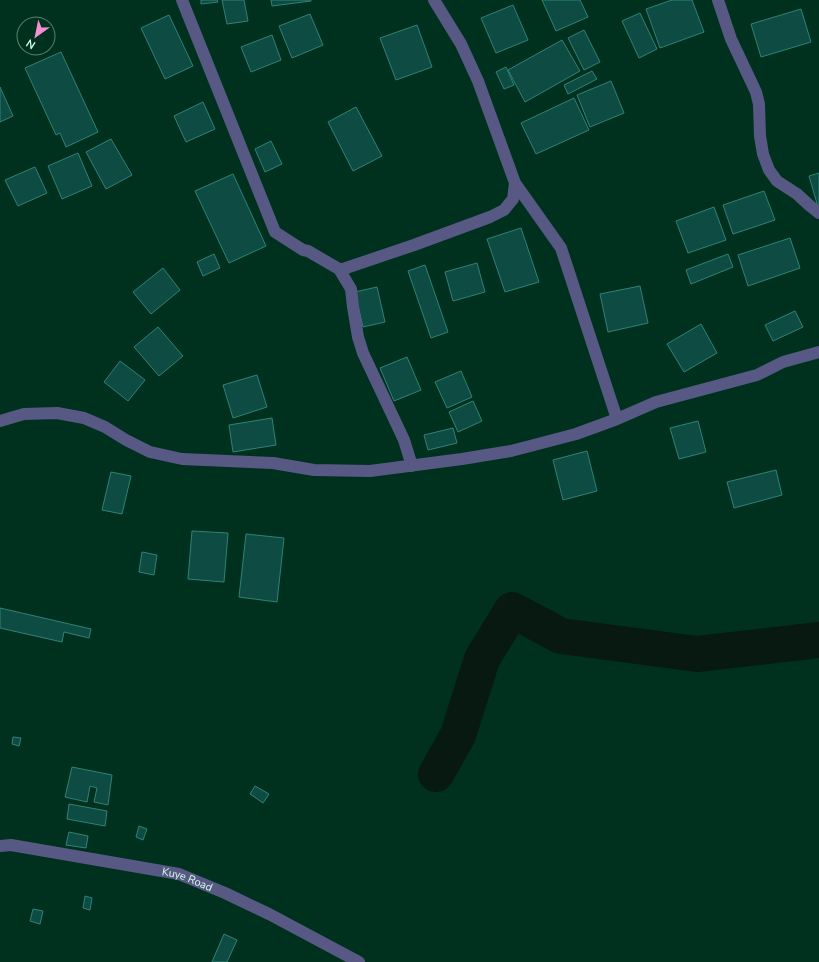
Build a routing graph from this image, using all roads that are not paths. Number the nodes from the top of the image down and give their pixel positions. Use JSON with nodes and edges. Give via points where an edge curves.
{"nodes":[{"id":1,"x":182,"y":0,"type":"edge"},
{"id":2,"x":434,"y":0,"type":"edge"},
{"id":3,"x":718,"y":0,"type":"edge"},
{"id":4,"x":515,"y":183,"type":"junction"},
{"id":5,"x":819,"y":213,"type":"edge"},
{"id":6,"x":339,"y":269,"type":"junction"},
{"id":7,"x":819,"y":352,"type":"edge"},
{"id":8,"x":617,"y":419,"type":"junction"},
{"id":9,"x":0,"y":421,"type":"edge"},
{"id":10,"x":412,"y":466,"type":"junction"},
{"id":11,"x":0,"y":846,"type":"edge"},
{"id":12,"x":359,"y":962,"type":"edge"}],
"edges":[{"from":1,"to":6,"type":"street","via":[[275,232]]},
{"from":2,"to":4,"type":"street","via":[[461,44],[475,75]]},
{"from":3,"to":5,"type":"street","via":[[731,39],[756,92],[763,154],[769,170],[777,180]]},
{"from":4,"to":6,"type":"street","via":[[513,199],[504,210],[414,245]]},
{"from":4,"to":8,"type":"street","via":[[560,248]]},
{"from":6,"to":10,"type":"street","via":[[351,289],[363,353],[404,440]]},
{"from":7,"to":8,"type":"street","via":[[783,362],[756,374],[656,402]]},
{"from":8,"to":10,"type":"street","via":[[576,434],[511,451]]},
{"from":9,"to":10,"type":"street","via":[[24,414],[57,413],[84,418],[150,452],[182,459],[273,463],[314,470],[370,471]]},
{"from":11,"to":12,"type":"street","name":"Kuye Road","via":[[11,845],[180,874],[270,914]]}]}
